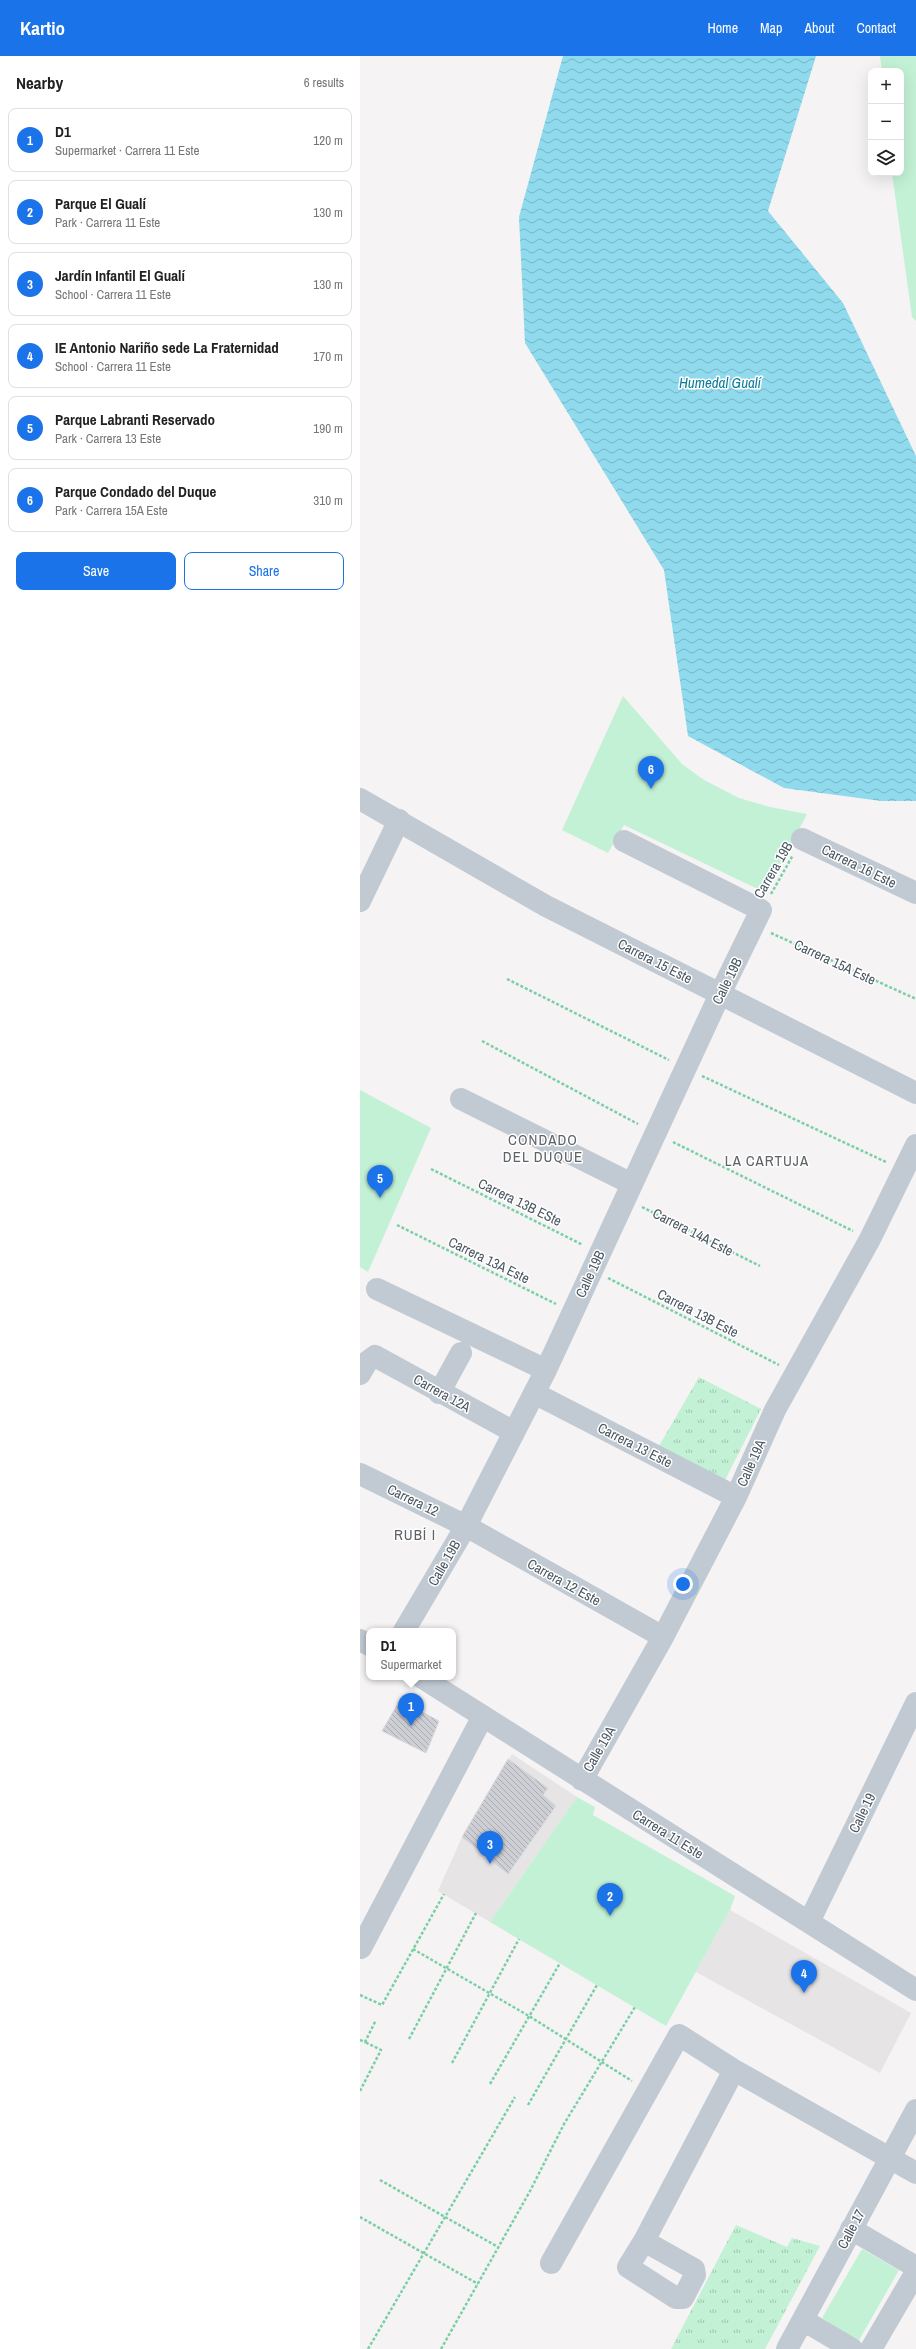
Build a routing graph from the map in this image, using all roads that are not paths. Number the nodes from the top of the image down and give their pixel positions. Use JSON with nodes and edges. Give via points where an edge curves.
{"nodes":[{"id":1,"x":360,"y":798,"type":"edge"},
{"id":2,"x":399,"y":820,"type":"junction"},
{"id":3,"x":802,"y":839,"type":"road end"},
{"id":4,"x":624,"y":841,"type":"dead end"},
{"id":5,"x":916,"y":893,"type":"edge"},
{"id":6,"x":360,"y":901,"type":"edge"},
{"id":7,"x":720,"y":994,"type":"junction"},
{"id":8,"x":916,"y":1093,"type":"edge"},
{"id":9,"x":461,"y":1099,"type":"dead end"},
{"id":10,"x":916,"y":1145,"type":"edge"},
{"id":11,"x":629,"y":1191,"type":"junction"},
{"id":12,"x":377,"y":1289,"type":"dead end"},
{"id":13,"x":460,"y":1353,"type":"dead end"},
{"id":14,"x":365,"y":1366,"type":"edge"},
{"id":15,"x":546,"y":1370,"type":"junction"},
{"id":16,"x":534,"y":1392,"type":"junction"},
{"id":17,"x":440,"y":1393,"type":"junction"},
{"id":18,"x":514,"y":1432,"type":"junction"},
{"id":19,"x":360,"y":1474,"type":"edge"},
{"id":20,"x":736,"y":1497,"type":"junction"},
{"id":21,"x":466,"y":1526,"type":"junction"},
{"id":22,"x":406,"y":1628,"type":"edge"},
{"id":23,"x":663,"y":1638,"type":"junction"},
{"id":24,"x":426,"y":1680,"type":"edge"},
{"id":25,"x":916,"y":1703,"type":"edge"},
{"id":26,"x":483,"y":1716,"type":"junction"},
{"id":27,"x":582,"y":1780,"type":"junction"},
{"id":28,"x":808,"y":1922,"type":"junction"},
{"id":29,"x":361,"y":1948,"type":"dead end"},
{"id":30,"x":916,"y":1990,"type":"edge"},
{"id":31,"x":734,"y":2070,"type":"junction"},
{"id":32,"x":916,"y":2110,"type":"edge"},
{"id":33,"x":889,"y":2157,"type":"junction"},
{"id":34,"x":916,"y":2173,"type":"edge"},
{"id":35,"x":851,"y":2229,"type":"junction"},
{"id":36,"x":644,"y":2241,"type":"dead end"},
{"id":37,"x":551,"y":2263,"type":"dead end"},
{"id":38,"x":916,"y":2267,"type":"edge"},
{"id":39,"x":916,"y":2272,"type":"edge"},
{"id":40,"x":803,"y":2320,"type":"junction"},
{"id":41,"x":787,"y":2349,"type":"edge"},
{"id":42,"x":852,"y":2349,"type":"edge"},
{"id":43,"x":871,"y":2349,"type":"edge"}],
"edges":[{"from":1,"to":2,"type":"street","name":"Carrera 15 Este"},
{"from":2,"to":6,"type":"street"},
{"from":2,"to":7,"type":"street","name":"Carrera 15 Este","via":[[546,906]]},
{"from":3,"to":5,"type":"street","name":"Carrera 16 Este"},
{"from":4,"to":7,"type":"street","name":"Calle 19B","via":[[758,918]]},
{"from":7,"to":8,"type":"street","name":"Carrera 15 Este"},
{"from":7,"to":11,"type":"street","name":"Calle 19B"},
{"from":9,"to":11,"type":"street"},
{"from":10,"to":20,"type":"street","name":"Calle 19A","via":[[870,1239],[775,1410]]},
{"from":11,"to":15,"type":"street","name":"Calle 19B"},
{"from":12,"to":15,"type":"street"},
{"from":13,"to":17,"type":"street"},
{"from":14,"to":17,"type":"street","name":"Carrera 12A","via":[[375,1356]]},
{"from":15,"to":16,"type":"street","name":"Calle 19B"},
{"from":16,"to":18,"type":"street","name":"Calle 19B"},
{"from":16,"to":20,"type":"street","name":"Carrera 13 Este"},
{"from":17,"to":18,"type":"street","name":"Carrera 12A"},
{"from":18,"to":21,"type":"street","name":"Calle 19B"},
{"from":19,"to":21,"type":"street","name":"Carrera 12"},
{"from":20,"to":23,"type":"street","name":"Calle 19A"},
{"from":21,"to":22,"type":"street","name":"Calle 19B"},
{"from":21,"to":23,"type":"street","name":"Carrera 12 Este"},
{"from":23,"to":27,"type":"street","name":"Calle 19A"},
{"from":24,"to":26,"type":"street","name":"Carrera 11 Este"},
{"from":25,"to":28,"type":"street","name":"Calle 19"},
{"from":26,"to":27,"type":"street","name":"Carrera 11 Este"},
{"from":26,"to":29,"type":"street"},
{"from":27,"to":28,"type":"street","name":"Carrera 11 Este"},
{"from":28,"to":30,"type":"street","name":"Carrera 11 Este"},
{"from":31,"to":33,"type":"street"},
{"from":31,"to":36,"type":"street"},
{"from":31,"to":37,"type":"street","via":[[679,2035]]},
{"from":32,"to":33,"type":"street","name":"Calle 17"},
{"from":33,"to":34,"type":"street"},
{"from":33,"to":35,"type":"street","name":"Calle 17"},
{"from":35,"to":38,"type":"street"},
{"from":35,"to":40,"type":"street","name":"Calle 17"},
{"from":39,"to":43,"type":"street"},
{"from":40,"to":41,"type":"street","name":"Calle 17"},
{"from":40,"to":42,"type":"street"}]}
